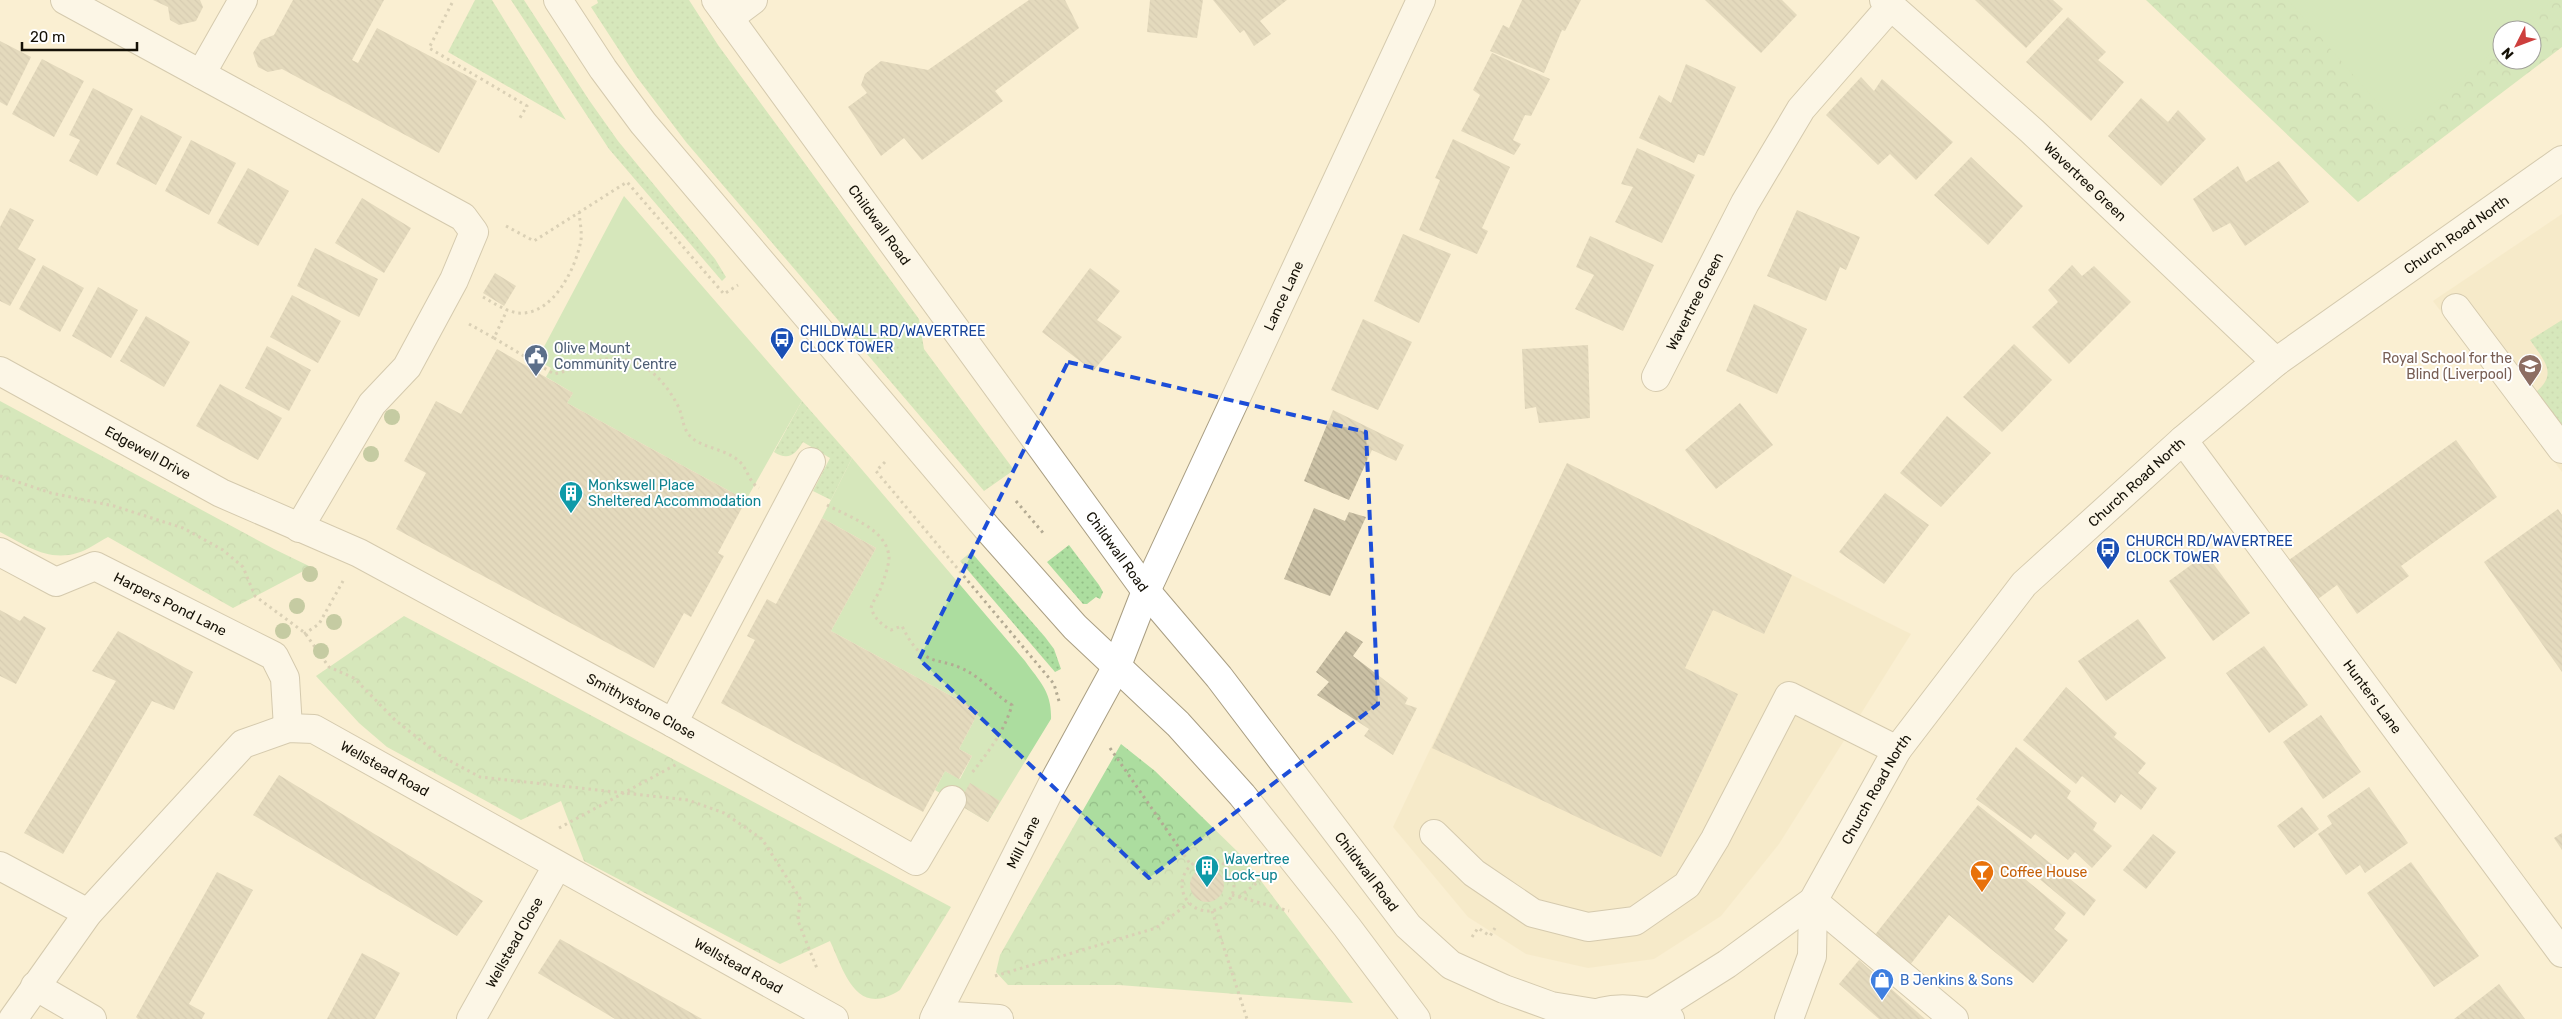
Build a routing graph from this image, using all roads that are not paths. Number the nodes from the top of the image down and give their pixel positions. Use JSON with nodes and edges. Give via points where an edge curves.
{"nodes":[{"id":1,"x":65,"y":0,"type":"edge"},
{"id":2,"x":243,"y":0,"type":"edge"},
{"id":3,"x":558,"y":0,"type":"edge"},
{"id":4,"x":753,"y":0,"type":"edge"},
{"id":5,"x":1421,"y":0,"type":"edge"},
{"id":6,"x":1887,"y":3,"type":"edge"},
{"id":7,"x":722,"y":9,"type":"edge"},
{"id":8,"x":201,"y":74,"type":"junction"},
{"id":9,"x":2562,"y":160,"type":"edge"},
{"id":10,"x":2456,"y":308,"type":"dead end"},
{"id":11,"x":2276,"y":362,"type":"junction"},
{"id":12,"x":0,"y":371,"type":"edge"},
{"id":13,"x":1656,"y":377,"type":"dead end"},
{"id":14,"x":2183,"y":440,"type":"junction"},
{"id":15,"x":2562,"y":448,"type":"edge"},
{"id":16,"x":812,"y":462,"type":"dead end"},
{"id":17,"x":300,"y":528,"type":"junction"},
{"id":18,"x":0,"y":552,"type":"edge"},
{"id":19,"x":1146,"y":591,"type":"junction"},
{"id":20,"x":1116,"y":668,"type":"junction"},
{"id":21,"x":673,"y":723,"type":"junction"},
{"id":22,"x":288,"y":728,"type":"junction"},
{"id":23,"x":1897,"y":750,"type":"junction"},
{"id":24,"x":952,"y":800,"type":"road end"},
{"id":25,"x":1434,"y":834,"type":"dead end"},
{"id":26,"x":0,"y":866,"type":"edge"},
{"id":27,"x":557,"y":866,"type":"junction"},
{"id":28,"x":1813,"y":901,"type":"junction"},
{"id":29,"x":88,"y":913,"type":"junction"},
{"id":30,"x":2562,"y":954,"type":"edge"},
{"id":31,"x":35,"y":986,"type":"junction"},
{"id":32,"x":1588,"y":1016,"type":"edge"},
{"id":33,"x":1660,"y":1016,"type":"edge"},
{"id":34,"x":936,"y":1017,"type":"edge"},
{"id":35,"x":13,"y":1019,"type":"edge"},
{"id":36,"x":92,"y":1019,"type":"edge"},
{"id":37,"x":471,"y":1019,"type":"edge"},
{"id":38,"x":834,"y":1019,"type":"edge"},
{"id":39,"x":999,"y":1019,"type":"edge"},
{"id":40,"x":1416,"y":1019,"type":"edge"},
{"id":41,"x":1789,"y":1019,"type":"edge"},
{"id":42,"x":1954,"y":1019,"type":"edge"}],
"edges":[{"from":1,"to":8,"type":"street"},
{"from":2,"to":8,"type":"street"},
{"from":3,"to":20,"type":"street","via":[[643,123],[910,438],[1075,627]]},
{"from":4,"to":7,"type":"street"},
{"from":5,"to":19,"type":"street","name":"Lance Lane"},
{"from":6,"to":11,"type":"street","name":"Wavertree Green","via":[[2032,131]]},
{"from":6,"to":13,"type":"street","name":"Wavertree Green","via":[[1801,109],[1745,203]]},
{"from":7,"to":19,"type":"street","name":"Childwall Road"},
{"from":8,"to":17,"type":"street","via":[[463,217],[474,232],[454,280],[408,367],[372,404]]},
{"from":9,"to":11,"type":"street","name":"Church Road North"},
{"from":10,"to":15,"type":"street"},
{"from":11,"to":14,"type":"street","name":"Church Road North"},
{"from":12,"to":17,"type":"street","name":"Edgewell Drive","via":[[221,493]]},
{"from":14,"to":23,"type":"street","name":"Church Road North","via":[[2024,584]]},
{"from":14,"to":30,"type":"street","name":"Hunters Lane"},
{"from":16,"to":21,"type":"street"},
{"from":17,"to":21,"type":"street","name":"Smithystone Close","via":[[359,553]]},
{"from":18,"to":22,"type":"street","name":"Harpers Pond Lane","via":[[56,582],[95,566],[274,656],[285,678]]},
{"from":19,"to":20,"type":"street","name":"Lance Lane"},
{"from":19,"to":32,"type":"street","name":"Childwall Road","via":[[1219,678],[1408,926],[1451,965],[1504,989]]},
{"from":20,"to":34,"type":"street","name":"Mill Lane"},
{"from":20,"to":40,"type":"street","via":[[1178,724],[1242,795]]},
{"from":21,"to":24,"type":"street","name":"Smithystone Close","via":[[916,861]]},
{"from":22,"to":27,"type":"street","name":"Wellstead Road","via":[[314,729]]},
{"from":22,"to":29,"type":"street","name":"Wellstead Road","via":[[243,744]]},
{"from":23,"to":25,"type":"street","via":[[1789,696],[1715,839],[1687,885],[1635,921],[1588,927],[1533,913],[1474,873]]},
{"from":23,"to":28,"type":"street","name":"Church Road North"},
{"from":26,"to":29,"type":"street"},
{"from":27,"to":37,"type":"street","name":"Wellstead Close"},
{"from":27,"to":38,"type":"street","name":"Wellstead Road"},
{"from":28,"to":33,"type":"street","name":"Church Road North"},
{"from":28,"to":41,"type":"street","name":"Church Road North","via":[[1812,956]]},
{"from":28,"to":42,"type":"street"},
{"from":29,"to":31,"type":"street","name":"Wellstead Road"},
{"from":31,"to":35,"type":"street","name":"Wellstead Road"},
{"from":31,"to":36,"type":"street"},
{"from":32,"to":33,"type":"street","name":"Childwall Road","via":[[1624,1008]]},
{"from":34,"to":39,"type":"street"}]}
